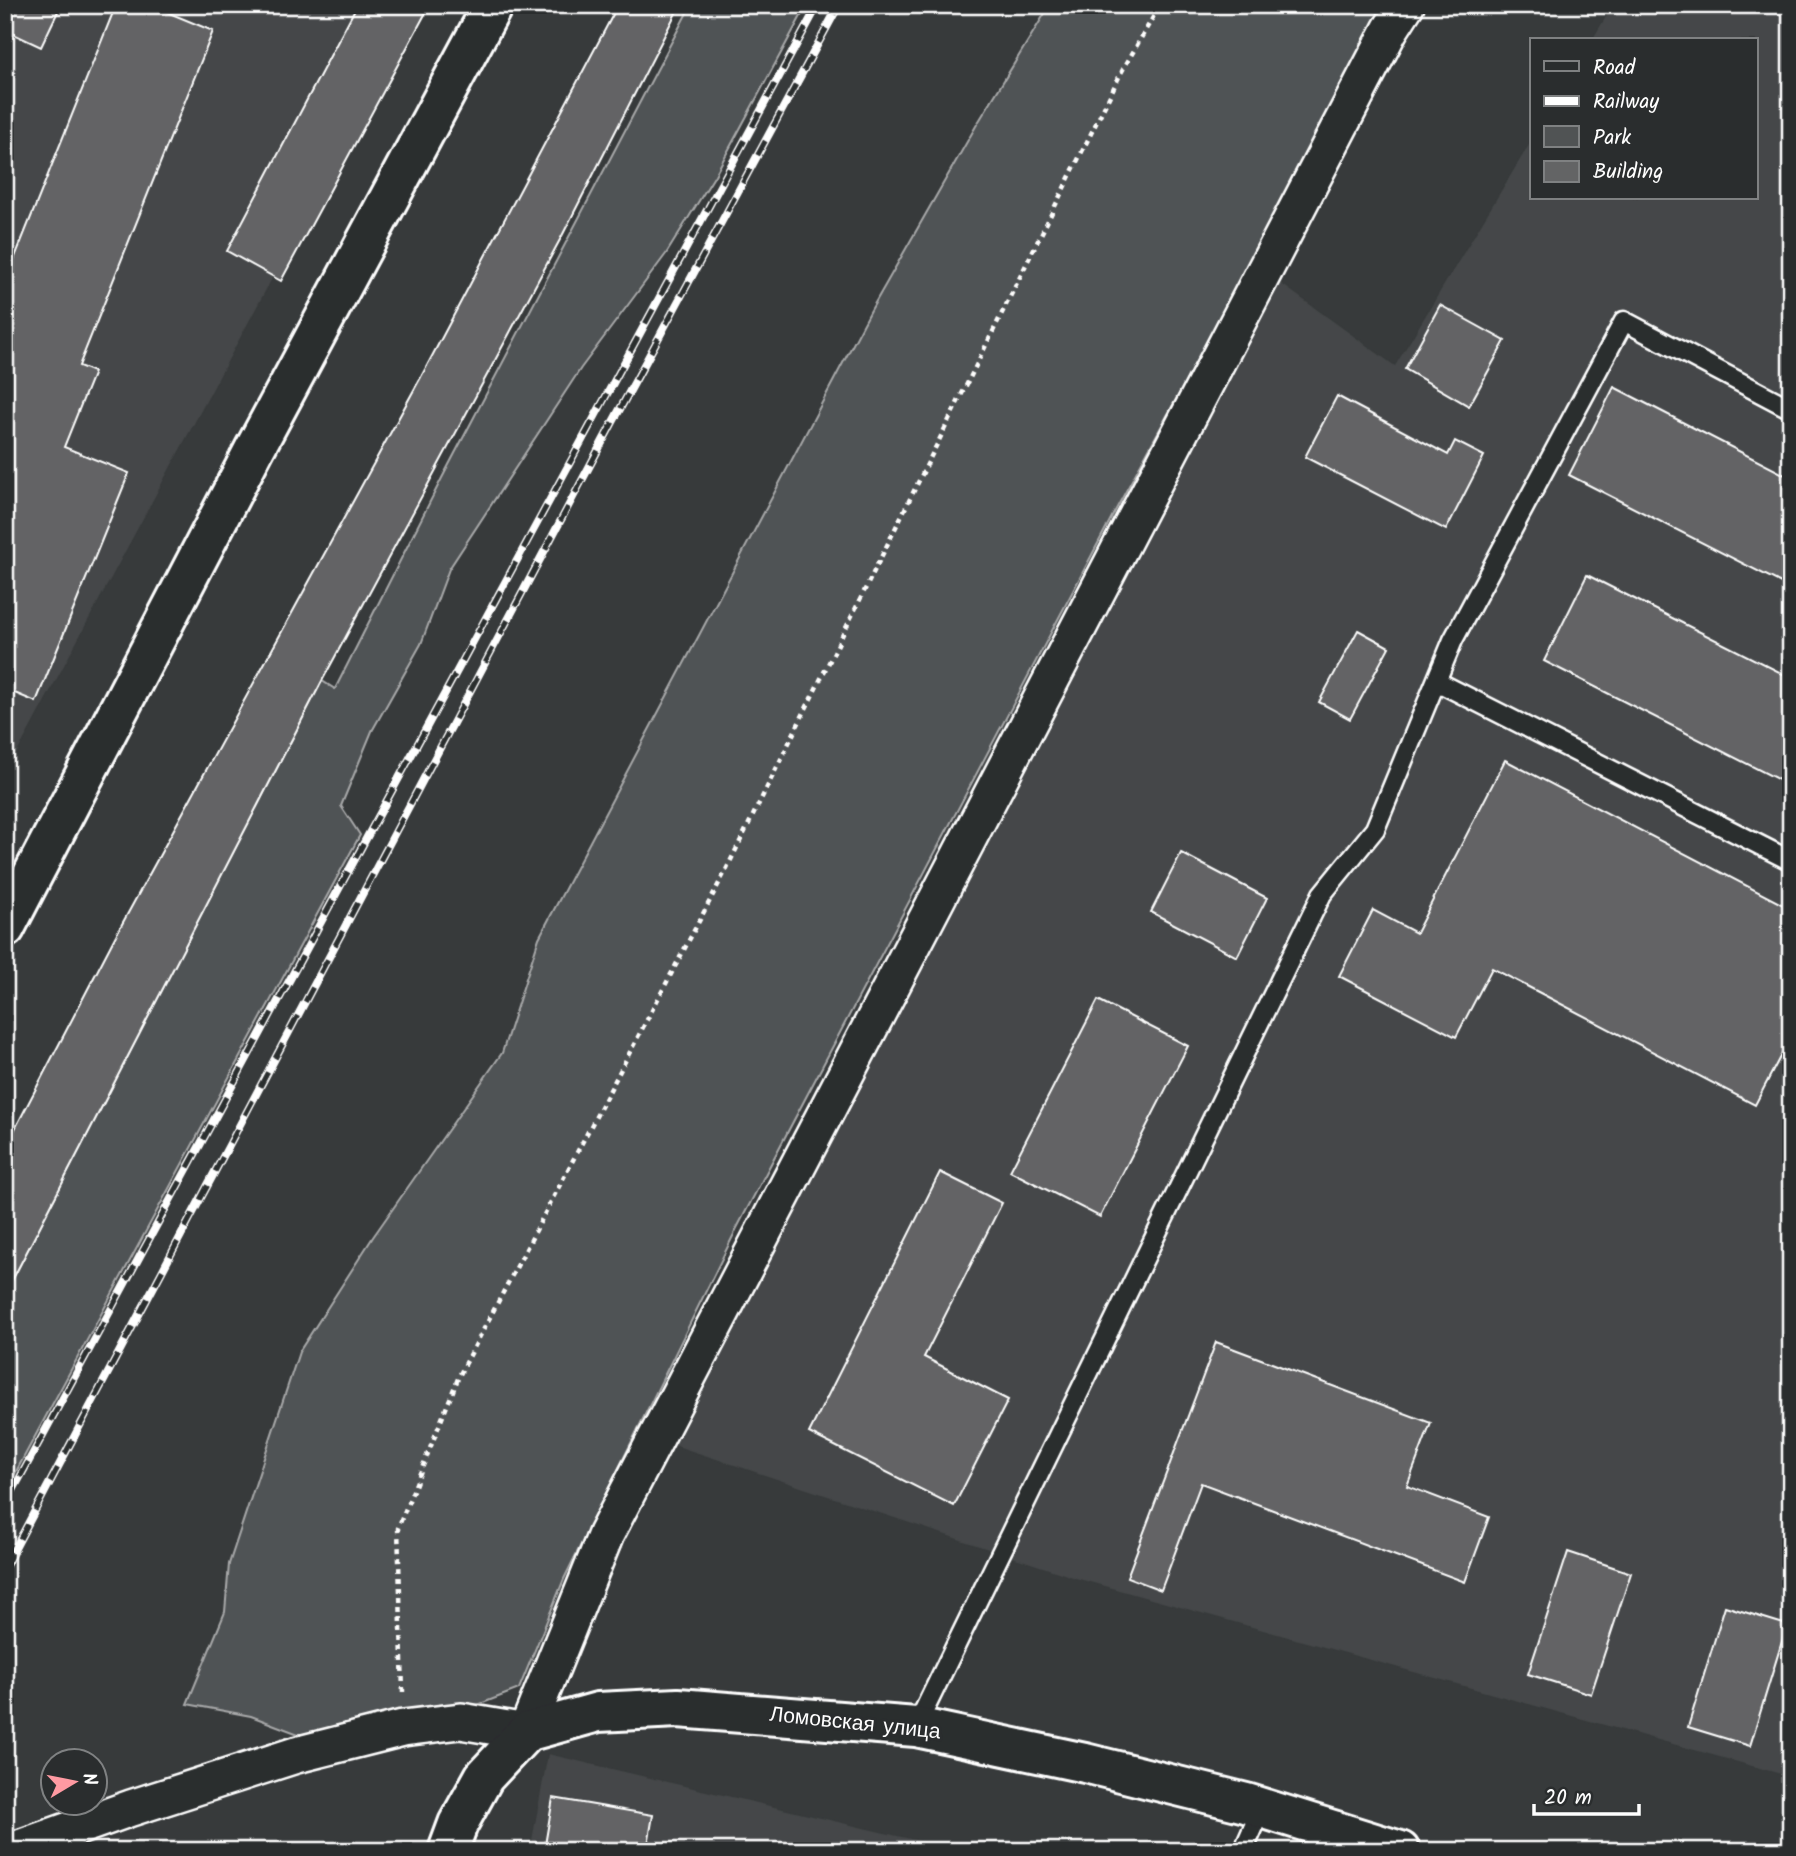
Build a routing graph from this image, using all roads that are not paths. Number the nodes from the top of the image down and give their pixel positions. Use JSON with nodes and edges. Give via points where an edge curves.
{"nodes":[{"id":1,"x":494,"y":5,"type":"edge"},
{"id":2,"x":1406,"y":5,"type":"edge"},
{"id":3,"x":1791,"y":409,"type":"edge"},
{"id":4,"x":1436,"y":681,"type":"junction"},
{"id":5,"x":1791,"y":862,"type":"edge"},
{"id":6,"x":5,"y":928,"type":"edge"},
{"id":7,"x":916,"y":1727,"type":"junction"},
{"id":8,"x":526,"y":1732,"type":"junction"},
{"id":9,"x":1262,"y":1808,"type":"junction"},
{"id":10,"x":11,"y":1851,"type":"edge"},
{"id":11,"x":448,"y":1851,"type":"edge"},
{"id":12,"x":1243,"y":1851,"type":"edge"},
{"id":13,"x":1400,"y":1851,"type":"edge"}],
"edges":[{"from":1,"to":6,"type":"main road","via":[[254,450]]},
{"from":2,"to":8,"type":"street","via":[[606,1534]]},
{"from":3,"to":4,"type":"lane","via":[[1624,321],[1453,640]]},
{"from":4,"to":5,"type":"lane"},
{"from":4,"to":7,"type":"lane","via":[[1376,829],[1322,894]]},
{"from":7,"to":8,"type":"main road","name":"Ломовская улица","via":[[678,1708],[598,1712]]},
{"from":7,"to":9,"type":"main road","name":"Ломовская улица"},
{"from":8,"to":10,"type":"street","via":[[461,1721],[403,1728],[296,1755]]},
{"from":8,"to":11,"type":"main road","via":[[484,1777]]},
{"from":9,"to":12,"type":"lane"},
{"from":9,"to":13,"type":"main road","name":"Ломовская улица"}]}
